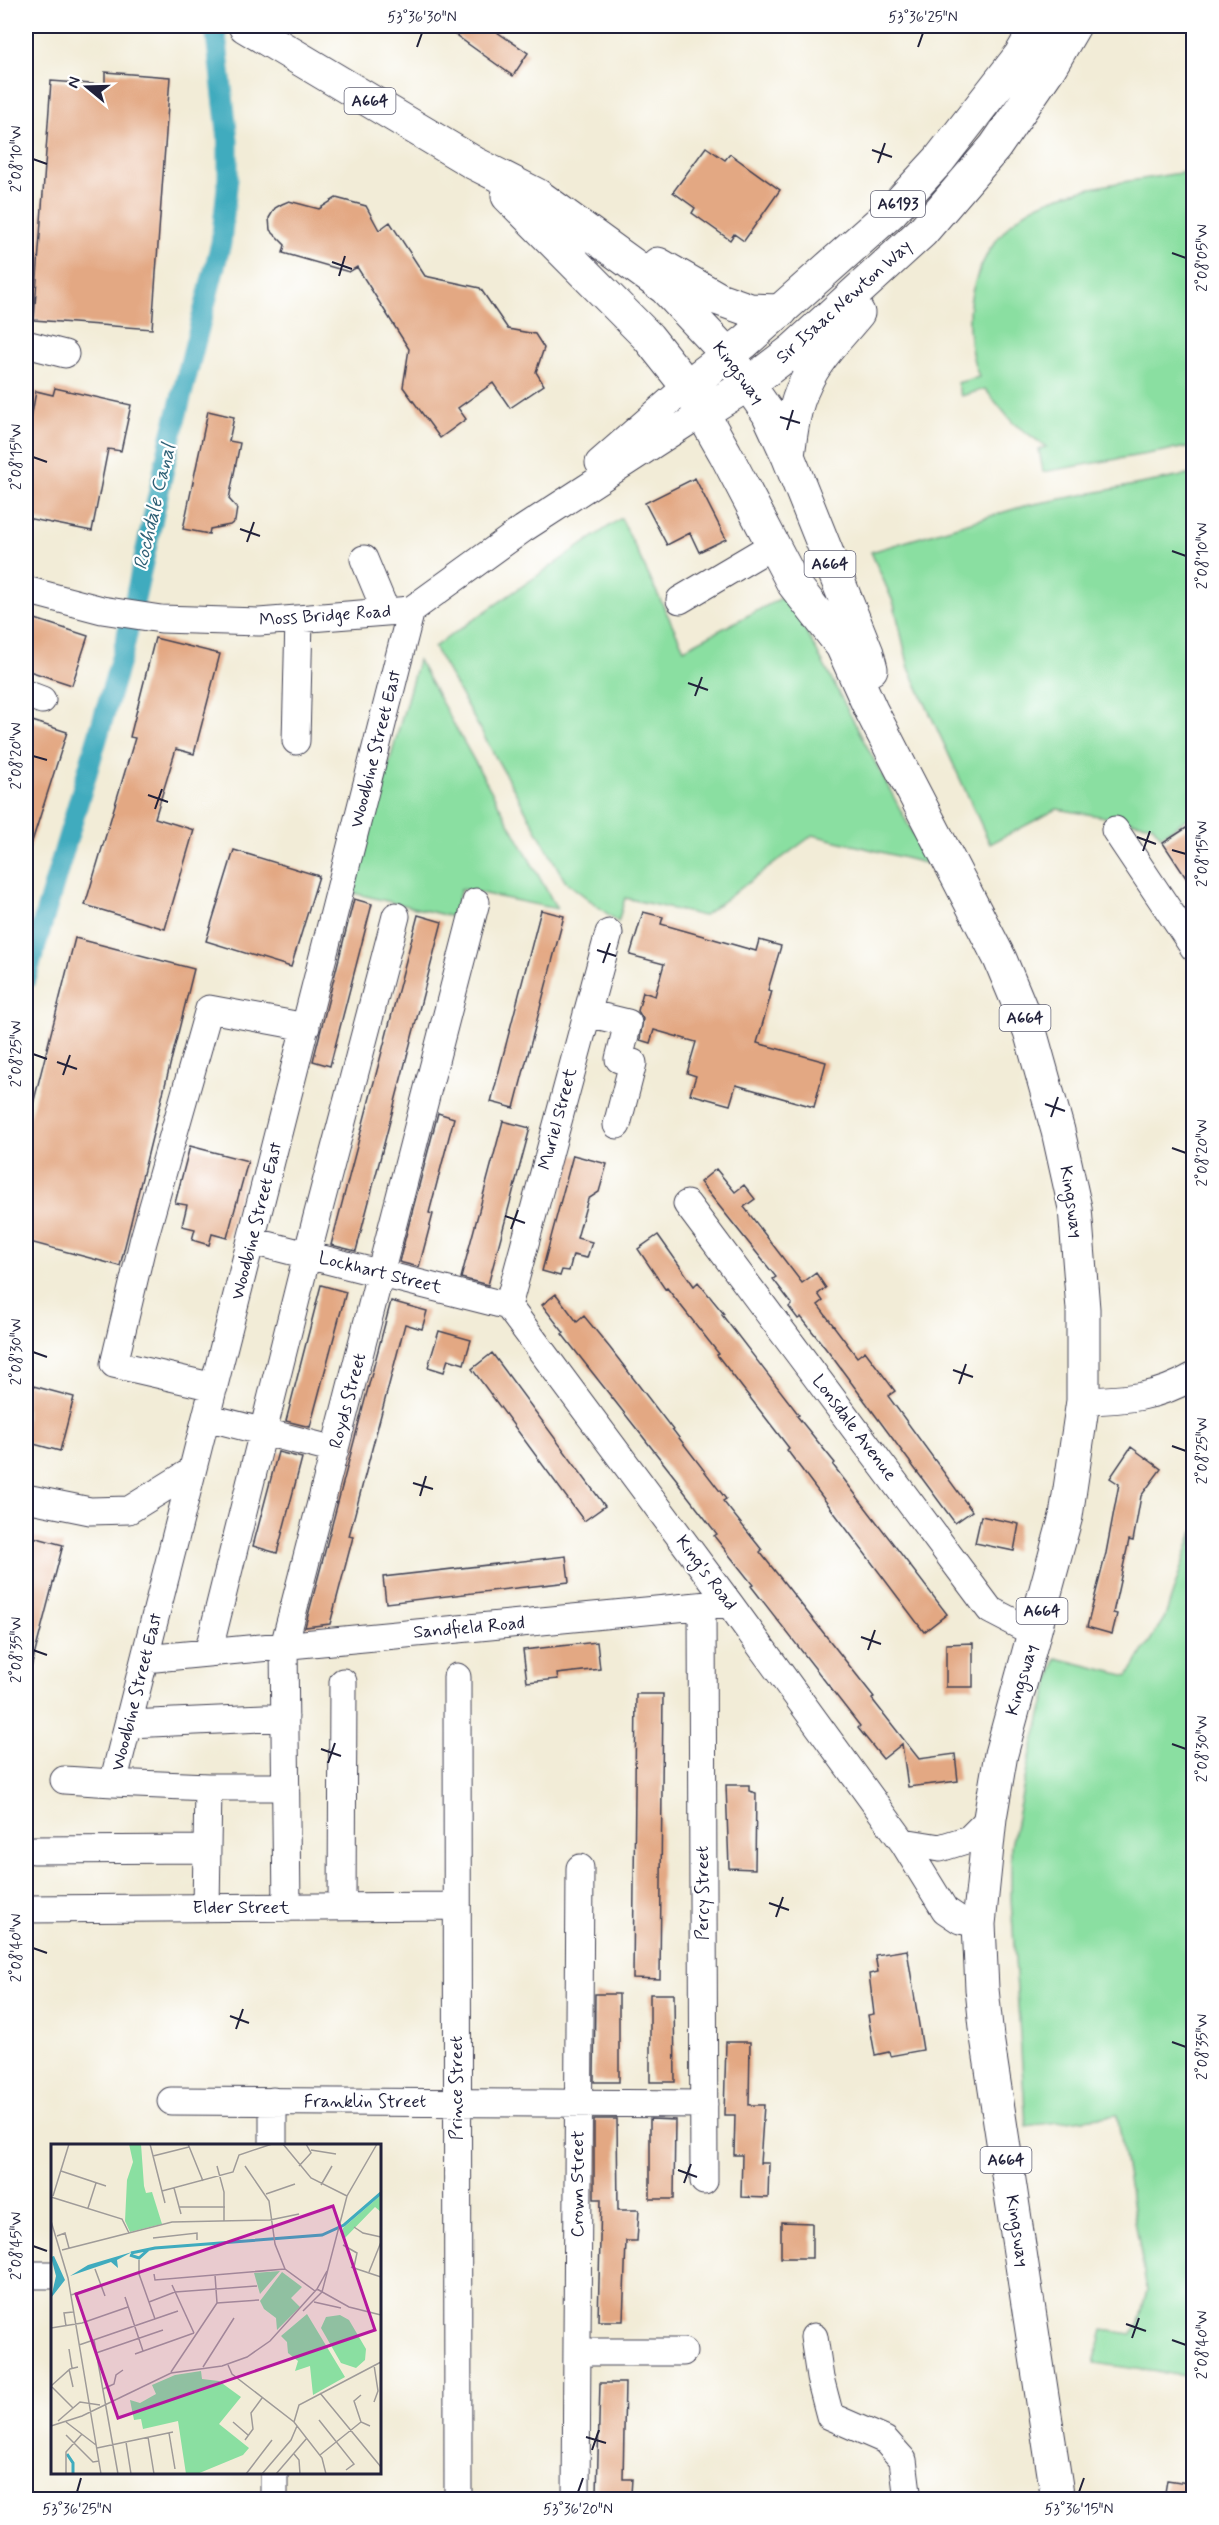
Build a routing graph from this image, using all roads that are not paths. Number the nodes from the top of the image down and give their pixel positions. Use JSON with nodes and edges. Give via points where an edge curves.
{"nodes":[{"id":1,"x":1038,"y":26,"type":"edge"},
{"id":2,"x":1074,"y":26,"type":"edge"},
{"id":3,"x":255,"y":32,"type":"edge"},
{"id":4,"x":474,"y":163,"type":"junction"},
{"id":5,"x":537,"y":195,"type":"junction"},
{"id":6,"x":922,"y":232,"type":"junction"},
{"id":7,"x":781,"y":311,"type":"junction"},
{"id":8,"x":26,"y":344,"type":"edge"},
{"id":9,"x":65,"y":354,"type":"dead end"},
{"id":10,"x":715,"y":385,"type":"junction"},
{"id":11,"x":788,"y":456,"type":"junction"},
{"id":12,"x":773,"y":545,"type":"junction"},
{"id":13,"x":364,"y":559,"type":"dead end"},
{"id":14,"x":26,"y":590,"type":"edge"},
{"id":15,"x":681,"y":600,"type":"dead end"},
{"id":16,"x":399,"y":611,"type":"junction"},
{"id":17,"x":299,"y":619,"type":"junction"},
{"id":18,"x":842,"y":646,"type":"junction"},
{"id":19,"x":296,"y":741,"type":"dead end"},
{"id":20,"x":894,"y":752,"type":"junction"},
{"id":21,"x":1115,"y":830,"type":"dead end"},
{"id":22,"x":476,"y":902,"type":"dead end"},
{"id":23,"x":396,"y":916,"type":"dead end"},
{"id":24,"x":609,"y":933,"type":"dead end"},
{"id":25,"x":1194,"y":948,"type":"edge"},
{"id":26,"x":587,"y":1013,"type":"junction"},
{"id":27,"x":306,"y":1027,"type":"junction"},
{"id":28,"x":617,"y":1125,"type":"dead end"},
{"id":29,"x":687,"y":1204,"type":"dead end"},
{"id":30,"x":252,"y":1241,"type":"junction"},
{"id":31,"x":307,"y":1255,"type":"junction"},
{"id":32,"x":381,"y":1274,"type":"junction"},
{"id":33,"x":508,"y":1306,"type":"junction"},
{"id":34,"x":1194,"y":1376,"type":"edge"},
{"id":35,"x":214,"y":1388,"type":"junction"},
{"id":36,"x":1083,"y":1401,"type":"junction"},
{"id":37,"x":206,"y":1417,"type":"junction"},
{"id":38,"x":263,"y":1432,"type":"junction"},
{"id":39,"x":335,"y":1450,"type":"junction"},
{"id":40,"x":192,"y":1471,"type":"junction"},
{"id":41,"x":26,"y":1498,"type":"edge"},
{"id":42,"x":729,"y":1603,"type":"junction"},
{"id":43,"x":702,"y":1606,"type":"junction"},
{"id":44,"x":1036,"y":1634,"type":"junction"},
{"id":45,"x":284,"y":1646,"type":"junction"},
{"id":46,"x":208,"y":1653,"type":"junction"},
{"id":47,"x":146,"y":1659,"type":"junction"},
{"id":48,"x":457,"y":1677,"type":"dead end"},
{"id":49,"x":343,"y":1682,"type":"dead end"},
{"id":50,"x":285,"y":1717,"type":"junction"},
{"id":51,"x":129,"y":1724,"type":"junction"},
{"id":52,"x":64,"y":1780,"type":"dead end"},
{"id":53,"x":113,"y":1783,"type":"junction"},
{"id":54,"x":208,"y":1787,"type":"junction"},
{"id":55,"x":285,"y":1787,"type":"junction"},
{"id":56,"x":990,"y":1818,"type":"junction"},
{"id":57,"x":903,"y":1842,"type":"junction"},
{"id":58,"x":207,"y":1849,"type":"junction"},
{"id":59,"x":34,"y":1850,"type":"dead end"},
{"id":60,"x":580,"y":1868,"type":"dead end"},
{"id":61,"x":457,"y":1906,"type":"junction"},
{"id":62,"x":342,"y":1907,"type":"junction"},
{"id":63,"x":26,"y":1908,"type":"edge"},
{"id":64,"x":206,"y":1908,"type":"junction"},
{"id":65,"x":287,"y":1908,"type":"junction"},
{"id":66,"x":979,"y":1924,"type":"junction"},
{"id":67,"x":171,"y":2101,"type":"dead end"},
{"id":68,"x":273,"y":2101,"type":"junction"},
{"id":69,"x":458,"y":2102,"type":"junction"},
{"id":70,"x":579,"y":2103,"type":"junction"},
{"id":71,"x":704,"y":2104,"type":"junction"},
{"id":72,"x":273,"y":2144,"type":"edge"},
{"id":73,"x":704,"y":2181,"type":"dead end"},
{"id":74,"x":26,"y":2275,"type":"edge"},
{"id":75,"x":51,"y":2275,"type":"edge"},
{"id":76,"x":814,"y":2337,"type":"dead end"},
{"id":77,"x":577,"y":2352,"type":"junction"},
{"id":78,"x":683,"y":2352,"type":"dead end"},
{"id":79,"x":274,"y":2474,"type":"edge"},
{"id":80,"x":274,"y":2499,"type":"edge"},
{"id":81,"x":458,"y":2499,"type":"edge"},
{"id":82,"x":576,"y":2499,"type":"edge"},
{"id":83,"x":908,"y":2499,"type":"edge"},
{"id":84,"x":1058,"y":2499,"type":"edge"}],
"edges":[{"from":1,"to":7,"type":"main road","name":"Sir Isaac Newton Way","number":"A6193","via":[[1020,56],[939,160],[890,213]]},
{"from":2,"to":6,"type":"main road","name":"Sir Isaac Newton Way","number":"A6193","via":[[995,147]]},
{"from":3,"to":4,"type":"main road","name":"Kingsway","number":"A664"},
{"from":4,"to":5,"type":"main road","name":"Kingsway","number":"A664"},
{"from":4,"to":10,"type":"main road","name":"Kingsway","number":"A664","via":[[648,337]]},
{"from":5,"to":7,"type":"main road","number":"A664","via":[[606,228],[709,294],[750,310]]},
{"from":5,"to":10,"type":"main road","name":"Kingsway","number":"A664","via":[[639,269],[673,308]]},
{"from":6,"to":10,"type":"main road","name":"Sir Isaac Newton Way","number":"A6193","via":[[793,350]]},
{"from":6,"to":11,"type":"main road","number":"A6193","via":[[816,364],[799,398]]},
{"from":7,"to":10,"type":"main road","name":"Sir Isaac Newton Way","number":"A6193","via":[[745,342]]},
{"from":8,"to":9,"type":"street"},
{"from":10,"to":11,"type":"main road","name":"Kingsway","number":"A664","via":[[768,413]]},
{"from":10,"to":12,"type":"main road","name":"Kingsway","number":"A664","via":[[725,453]]},
{"from":10,"to":16,"type":"street","name":"Moss Bridge Road","via":[[523,529]]},
{"from":10,"to":18,"type":"main road","number":"A664"},
{"from":11,"to":20,"type":"main road","name":"Kingsway","number":"A664","via":[[867,653]]},
{"from":12,"to":15,"type":"street"},
{"from":12,"to":18,"type":"main road","name":"Kingsway","number":"A664","via":[[793,583]]},
{"from":13,"to":16,"type":"street"},
{"from":14,"to":17,"type":"street","name":"Moss Bridge Road","via":[[102,610],[161,620]]},
{"from":16,"to":17,"type":"street","name":"Moss Bridge Road"},
{"from":16,"to":27,"type":"street","name":"Woodbine Street East"},
{"from":17,"to":19,"type":"street"},
{"from":18,"to":20,"type":"main road","name":"Kingsway","number":"A664"},
{"from":20,"to":36,"type":"main road","name":"Kingsway","number":"A664","via":[[1000,959],[1030,1031],[1076,1208],[1083,1309]]},
{"from":21,"to":25,"type":"street"},
{"from":22,"to":32,"type":"street","name":"Royds Street"},
{"from":23,"to":31,"type":"street"},
{"from":24,"to":26,"type":"street","name":"Muriel Street"},
{"from":26,"to":28,"type":"street","via":[[628,1023],[619,1059],[633,1063]]},
{"from":26,"to":33,"type":"street","name":"Muriel Street"},
{"from":27,"to":30,"type":"street","name":"Woodbine Street East"},
{"from":27,"to":35,"type":"street","via":[[209,1009],[143,1242],[114,1364]]},
{"from":29,"to":44,"type":"street","name":"Lonsdale Avenue","via":[[990,1611]]},
{"from":30,"to":31,"type":"street","name":"Lockhart Street"},
{"from":30,"to":35,"type":"street","name":"Woodbine Street East"},
{"from":31,"to":32,"type":"street","name":"Lockhart Street"},
{"from":31,"to":38,"type":"street"},
{"from":32,"to":33,"type":"street","name":"Lockhart Street"},
{"from":32,"to":39,"type":"street","name":"Royds Street"},
{"from":33,"to":42,"type":"street","name":"King's Road"},
{"from":34,"to":36,"type":"street","via":[[1173,1388],[1133,1399]]},
{"from":35,"to":37,"type":"street","name":"Woodbine Street East"},
{"from":36,"to":44,"type":"main road","name":"Kingsway","number":"A664","via":[[1066,1516]]},
{"from":37,"to":38,"type":"street"},
{"from":37,"to":40,"type":"street","name":"Woodbine Street East"},
{"from":38,"to":39,"type":"street"},
{"from":38,"to":46,"type":"street"},
{"from":39,"to":45,"type":"street","name":"Royds Street"},
{"from":40,"to":41,"type":"street","via":[[129,1510],[90,1511]]},
{"from":40,"to":47,"type":"street","name":"Woodbine Street East"},
{"from":42,"to":43,"type":"street","name":"Sandfield Road"},
{"from":42,"to":57,"type":"street","name":"King's Road"},
{"from":43,"to":45,"type":"street","name":"Sandfield Road"},
{"from":43,"to":71,"type":"street","name":"Percy Street"},
{"from":44,"to":56,"type":"main road","name":"Kingsway","number":"A664","via":[[1001,1754]]},
{"from":45,"to":46,"type":"street","name":"Sandfield Road"},
{"from":45,"to":50,"type":"street","name":"Royds Street"},
{"from":46,"to":47,"type":"street","name":"Sandfield Road"},
{"from":47,"to":51,"type":"street","name":"Woodbine Street East"},
{"from":48,"to":61,"type":"street","name":"Prince Street"},
{"from":49,"to":62,"type":"street"},
{"from":50,"to":51,"type":"street"},
{"from":50,"to":55,"type":"street","name":"Royds Street"},
{"from":51,"to":53,"type":"street","name":"Woodbine Street East"},
{"from":52,"to":53,"type":"street","name":"Woodbine Street East"},
{"from":53,"to":54,"type":"street"},
{"from":54,"to":55,"type":"street"},
{"from":54,"to":58,"type":"street"},
{"from":55,"to":65,"type":"street","name":"Royds Street"},
{"from":56,"to":57,"type":"street","via":[[969,1839],[940,1848]]},
{"from":56,"to":66,"type":"main road","name":"Kingsway","number":"A664"},
{"from":57,"to":66,"type":"street","name":"King's Road","via":[[945,1910],[960,1920]]},
{"from":58,"to":59,"type":"street"},
{"from":58,"to":64,"type":"street"},
{"from":60,"to":70,"type":"street","name":"Crown Street"},
{"from":61,"to":62,"type":"street","name":"Elder Street"},
{"from":61,"to":69,"type":"street","name":"Prince Street"},
{"from":62,"to":65,"type":"street","name":"Elder Street"},
{"from":63,"to":64,"type":"street","name":"Elder Street"},
{"from":64,"to":65,"type":"street","name":"Elder Street"},
{"from":66,"to":84,"type":"main road","name":"Kingsway","number":"A664","via":[[987,2037]]},
{"from":67,"to":68,"type":"street","name":"Franklin Street"},
{"from":68,"to":69,"type":"street","name":"Franklin Street"},
{"from":68,"to":72,"type":"street"},
{"from":69,"to":70,"type":"street","name":"Franklin Street"},
{"from":69,"to":81,"type":"street","name":"Prince Street"},
{"from":70,"to":71,"type":"street","name":"Franklin Street"},
{"from":70,"to":77,"type":"street","name":"Crown Street"},
{"from":71,"to":73,"type":"street","name":"Percy Street"},
{"from":74,"to":75,"type":"street"},
{"from":76,"to":83,"type":"street","via":[[830,2416],[885,2440],[903,2460]]},
{"from":77,"to":78,"type":"street"},
{"from":77,"to":82,"type":"street","name":"Crown Street"},
{"from":79,"to":80,"type":"street"}]}
